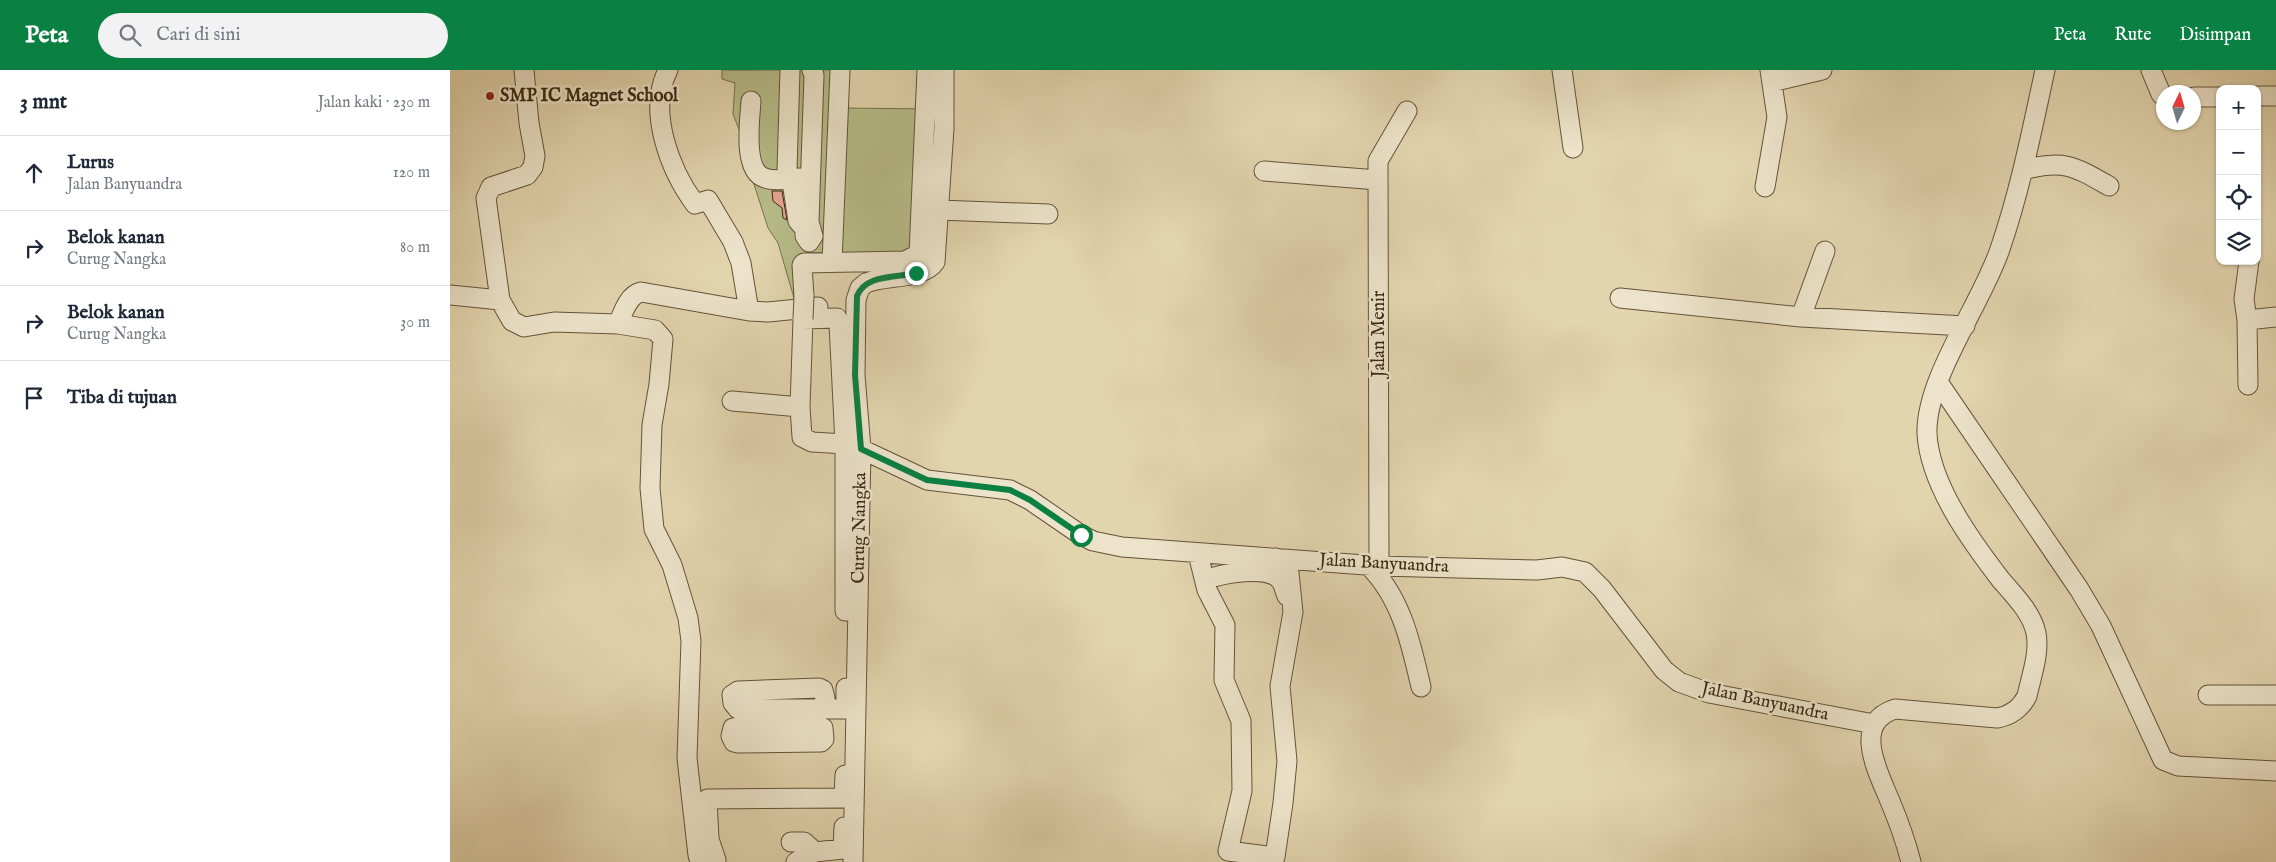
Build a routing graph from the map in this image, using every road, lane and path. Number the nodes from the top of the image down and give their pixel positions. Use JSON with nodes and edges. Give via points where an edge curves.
{"nodes":[{"id":1,"x":524,"y":70,"type":"edge"},
{"id":2,"x":668,"y":70,"type":"edge"},
{"id":3,"x":790,"y":70,"type":"edge"},
{"id":4,"x":812,"y":70,"type":"edge"},
{"id":5,"x":840,"y":70,"type":"edge"},
{"id":6,"x":928,"y":70,"type":"edge"},
{"id":7,"x":944,"y":70,"type":"edge"},
{"id":8,"x":1562,"y":70,"type":"edge"},
{"id":9,"x":1822,"y":70,"type":"edge"},
{"id":10,"x":2045,"y":70,"type":"edge"},
{"id":11,"x":2151,"y":70,"type":"edge"},
{"id":12,"x":1771,"y":76,"type":"edge"},
{"id":13,"x":2158,"y":85,"type":"edge"},
{"id":14,"x":2261,"y":96,"type":"edge"},
{"id":15,"x":2276,"y":96,"type":"edge"},
{"id":16,"x":2201,"y":97,"type":"edge"},
{"id":17,"x":2216,"y":97,"type":"edge"},
{"id":18,"x":750,"y":101,"type":"dead end"},
{"id":19,"x":1407,"y":111,"type":"dead end"},
{"id":20,"x":1573,"y":148,"type":"dead end"},
{"id":21,"x":2023,"y":170,"type":"junction"},
{"id":22,"x":1264,"y":171,"type":"dead end"},
{"id":23,"x":789,"y":178,"type":"junction"},
{"id":24,"x":812,"y":179,"type":"junction"},
{"id":25,"x":1378,"y":180,"type":"junction"},
{"id":26,"x":2109,"y":186,"type":"dead end"},
{"id":27,"x":1765,"y":187,"type":"dead end"},
{"id":28,"x":939,"y":210,"type":"junction"},
{"id":29,"x":1048,"y":214,"type":"dead end"},
{"id":30,"x":808,"y":233,"type":"junction"},
{"id":31,"x":1825,"y":251,"type":"dead end"},
{"id":32,"x":810,"y":262,"type":"junction"},
{"id":33,"x":832,"y":262,"type":"junction"},
{"id":34,"x":2248,"y":265,"type":"edge"},
{"id":35,"x":450,"y":295,"type":"edge"},
{"id":36,"x":1620,"y":298,"type":"dead end"},
{"id":37,"x":500,"y":300,"type":"junction"},
{"id":38,"x":749,"y":310,"type":"junction"},
{"id":39,"x":856,"y":310,"type":"junction"},
{"id":40,"x":1802,"y":317,"type":"junction"},
{"id":41,"x":2276,"y":317,"type":"edge"},
{"id":42,"x":803,"y":319,"type":"junction"},
{"id":43,"x":2247,"y":320,"type":"junction"},
{"id":44,"x":618,"y":324,"type":"junction"},
{"id":45,"x":1965,"y":326,"type":"junction"},
{"id":46,"x":1938,"y":382,"type":"junction"},
{"id":47,"x":2248,"y":385,"type":"dead end"},
{"id":48,"x":732,"y":400,"type":"dead end"},
{"id":49,"x":800,"y":407,"type":"junction"},
{"id":50,"x":853,"y":447,"type":"junction"},
{"id":51,"x":1276,"y":558,"type":"junction"},
{"id":52,"x":1374,"y":565,"type":"junction"},
{"id":53,"x":1201,"y":566,"type":"junction"},
{"id":54,"x":1293,"y":612,"type":"junction"},
{"id":55,"x":1421,"y":686,"type":"dead end"},
{"id":56,"x":787,"y":689,"type":"junction"},
{"id":57,"x":2276,"y":694,"type":"edge"},
{"id":58,"x":2208,"y":695,"type":"dead end"},
{"id":59,"x":823,"y":709,"type":"junction"},
{"id":60,"x":846,"y":709,"type":"junction"},
{"id":61,"x":791,"y":722,"type":"junction"},
{"id":62,"x":1874,"y":724,"type":"junction"},
{"id":63,"x":2276,"y":771,"type":"edge"},
{"id":64,"x":844,"y":798,"type":"junction"},
{"id":65,"x":791,"y":842,"type":"dead end"},
{"id":66,"x":815,"y":852,"type":"junction"},
{"id":67,"x":708,"y":861,"type":"edge"},
{"id":68,"x":796,"y":862,"type":"edge"},
{"id":69,"x":853,"y":862,"type":"edge"},
{"id":70,"x":1911,"y":862,"type":"edge"}],
"edges":[{"from":1,"to":37,"type":"street","via":[[535,162],[527,175],[491,187],[486,198]]},
{"from":2,"to":38,"type":"street","via":[[663,84],[661,110],[668,157],[696,204],[708,200],[733,242],[741,263]]},
{"from":3,"to":23,"type":"street"},
{"from":4,"to":24,"type":"street"},
{"from":5,"to":33,"type":"street"},
{"from":6,"to":33,"type":"street","via":[[919,254],[905,261]]},
{"from":7,"to":28,"type":"street","name":"Curug Nangka"},
{"from":8,"to":20,"type":"street"},
{"from":9,"to":12,"type":"street"},
{"from":10,"to":21,"type":"street"},
{"from":11,"to":13,"type":"street"},
{"from":12,"to":27,"type":"street","via":[[1777,117]]},
{"from":14,"to":15,"type":"street"},
{"from":16,"to":17,"type":"street"},
{"from":18,"to":23,"type":"street","via":[[751,159],[761,176]]},
{"from":19,"to":25,"type":"street","name":"Jalan Menir","via":[[1379,157]]},
{"from":21,"to":26,"type":"street","via":[[2062,164],[2081,170]]},
{"from":21,"to":45,"type":"street","via":[[1998,255]]},
{"from":22,"to":25,"type":"street"},
{"from":23,"to":24,"type":"street"},
{"from":23,"to":30,"type":"street","via":[[798,221]]},
{"from":24,"to":30,"type":"street"},
{"from":25,"to":52,"type":"street","name":"Jalan Menir"},
{"from":28,"to":29,"type":"street"},
{"from":28,"to":39,"type":"street","name":"Curug Nangka","via":[[933,265],[916,273],[866,283],[857,296]]},
{"from":30,"to":32,"type":"street"},
{"from":31,"to":40,"type":"street"},
{"from":32,"to":33,"type":"street"},
{"from":32,"to":42,"type":"street","bridge":true,"via":[[802,265]]},
{"from":34,"to":43,"type":"street","via":[[2244,293]]},
{"from":35,"to":37,"type":"street"},
{"from":36,"to":40,"type":"street"},
{"from":37,"to":44,"type":"street","via":[[512,321],[524,327],[554,322]]},
{"from":38,"to":39,"type":"street","via":[[768,312],[818,307]]},
{"from":38,"to":44,"type":"street","via":[[641,292],[629,301]]},
{"from":39,"to":50,"type":"street","name":"Curug Nangka"},
{"from":40,"to":45,"type":"street"},
{"from":41,"to":43,"type":"street"},
{"from":42,"to":49,"type":"street"},
{"from":42,"to":50,"type":"street","via":[[838,320]]},
{"from":43,"to":47,"type":"street"},
{"from":44,"to":67,"type":"street","via":[[654,330],[663,339],[652,425],[650,488],[654,528],[672,565],[688,618],[691,641],[687,758],[698,855]]},
{"from":45,"to":46,"type":"street"},
{"from":46,"to":62,"type":"street","via":[[1928,424],[1932,460],[1951,504],[1974,544],[2028,613],[2037,639],[2032,673],[2024,702],[2005,717],[1895,709],[1885,712]]},
{"from":46,"to":63,"type":"street","via":[[2110,641],[2163,760],[2178,766]]},
{"from":48,"to":49,"type":"street"},
{"from":49,"to":50,"type":"street","name":"Jalan Banyuandra","via":[[801,432],[806,440]]},
{"from":50,"to":53,"type":"street","name":"Jalan Banyuandra","via":[[927,480],[1010,490],[1093,540]]},
{"from":50,"to":60,"type":"street"},
{"from":50,"to":69,"type":"street","name":"Curug Nangka"},
{"from":51,"to":52,"type":"street","name":"Jalan Banyuandra"},
{"from":51,"to":53,"type":"street","name":"Jalan Banyuandra"},
{"from":51,"to":54,"type":"street","via":[[1289,573]]},
{"from":52,"to":55,"type":"street","via":[[1395,603],[1413,650]]},
{"from":52,"to":62,"type":"street","name":"Jalan Banyuandra","via":[[1537,570],[1562,567],[1585,572],[1602,589],[1664,670],[1679,682],[1709,693]]},
{"from":53,"to":54,"type":"street","via":[[1226,573],[1249,571],[1274,575],[1281,581]]},
{"from":53,"to":54,"type":"street","via":[[1207,590],[1225,625],[1224,680],[1241,721],[1242,791],[1228,851],[1275,857],[1287,761],[1280,686]]},
{"from":56,"to":59,"type":"street","via":[[823,690]]},
{"from":56,"to":61,"type":"street"},
{"from":56,"to":61,"type":"street","via":[[738,690],[732,695],[732,703],[738,709]]},
{"from":57,"to":58,"type":"street"},
{"from":59,"to":60,"type":"street"},
{"from":59,"to":61,"type":"street"},
{"from":60,"to":64,"type":"street"},
{"from":62,"to":70,"type":"street","via":[[1871,741],[1876,767]]},
{"from":64,"to":66,"type":"street","via":[[843,849]]},
{"from":64,"to":67,"type":"street","via":[[707,799]]},
{"from":65,"to":66,"type":"street","via":[[804,842]]},
{"from":66,"to":68,"type":"street"}]}
